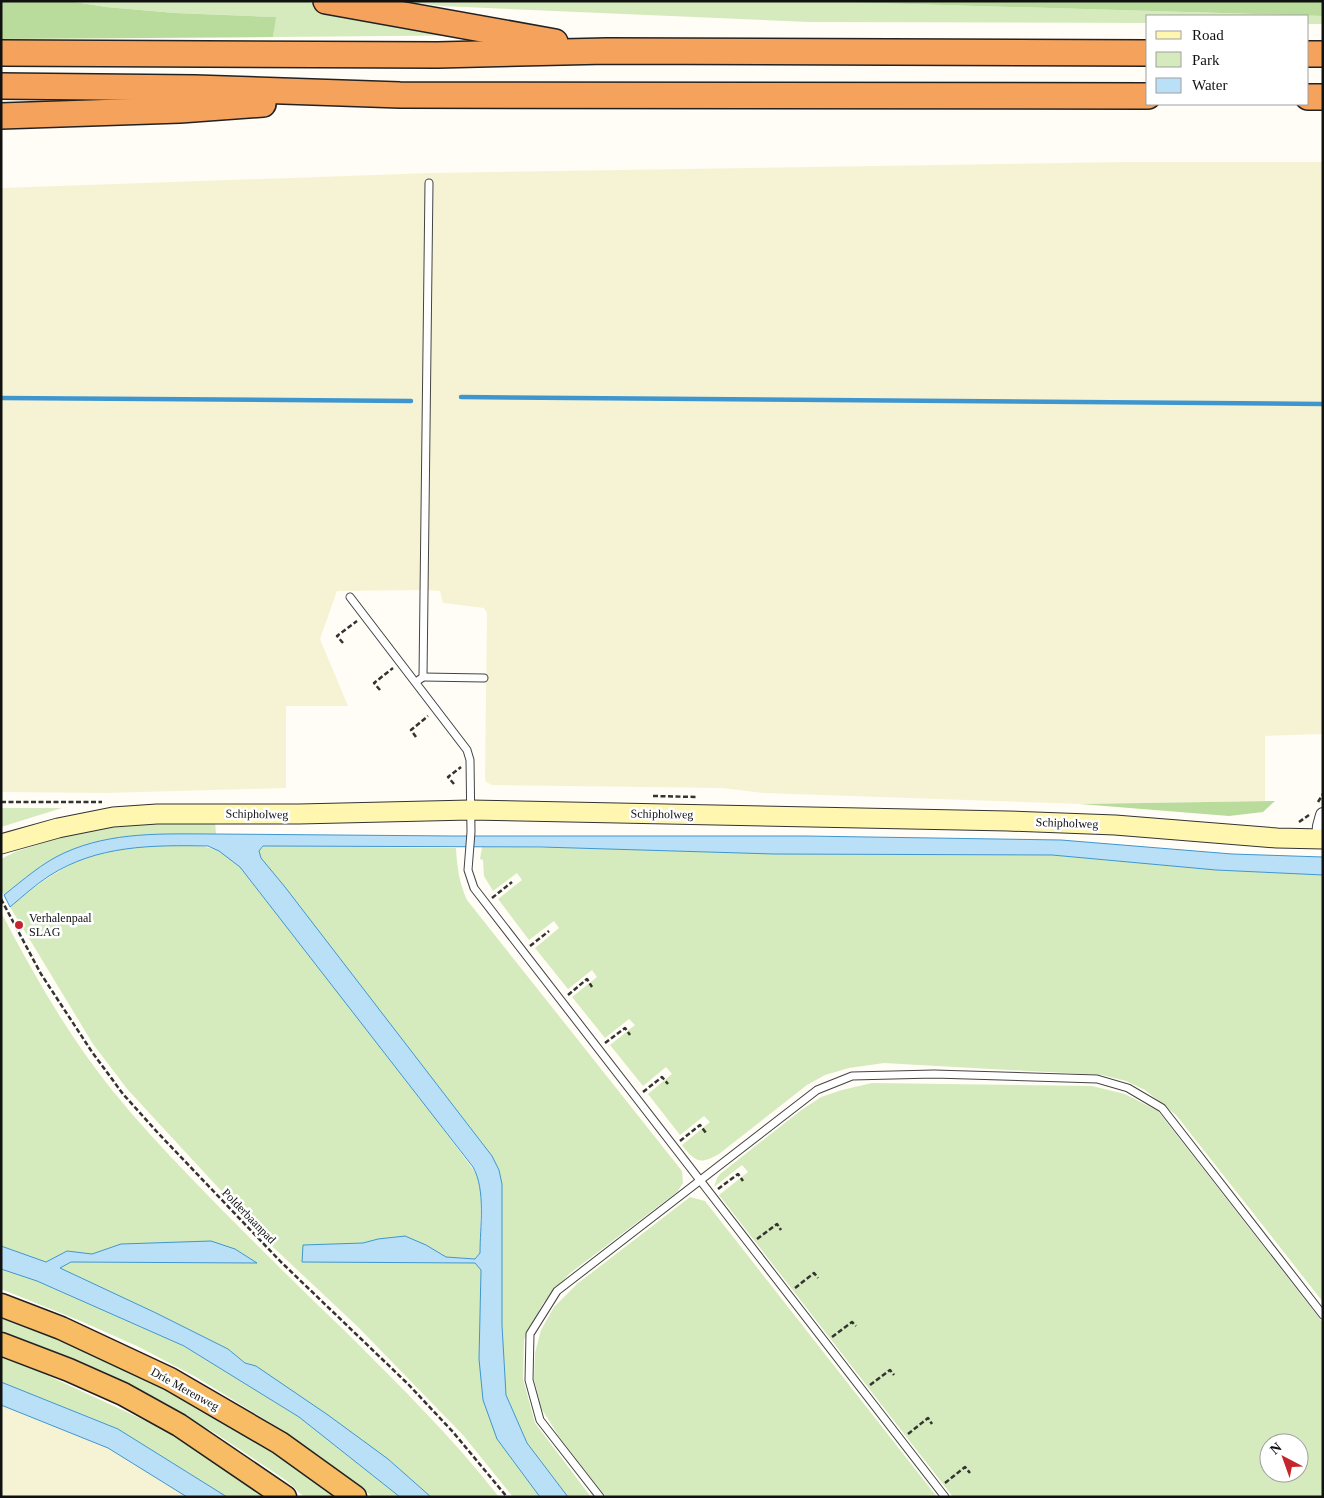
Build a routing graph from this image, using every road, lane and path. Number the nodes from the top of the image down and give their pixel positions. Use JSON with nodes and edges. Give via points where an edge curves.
{"nodes":[{"id":1,"x":326,"y":1,"type":"edge"},
{"id":2,"x":607,"y":51,"type":"junction"},
{"id":3,"x":1,"y":53,"type":"edge"},
{"id":4,"x":1146,"y":53,"type":"edge"},
{"id":5,"x":1309,"y":54,"type":"edge"},
{"id":6,"x":1323,"y":54,"type":"edge"},
{"id":7,"x":1,"y":86,"type":"edge"},
{"id":8,"x":400,"y":95,"type":"junction"},
{"id":9,"x":1146,"y":96,"type":"edge"},
{"id":10,"x":1309,"y":97,"type":"edge"},
{"id":11,"x":1323,"y":97,"type":"edge"},
{"id":12,"x":1,"y":116,"type":"edge"},
{"id":13,"x":429,"y":183,"type":"dead end"},
{"id":14,"x":350,"y":597,"type":"dead end"},
{"id":15,"x":364,"y":615,"type":"junction"},
{"id":16,"x":343,"y":643,"type":"dead end"},
{"id":17,"x":400,"y":662,"type":"junction"},
{"id":18,"x":423,"y":677,"type":"junction"},
{"id":19,"x":484,"y":678,"type":"dead end"},
{"id":20,"x":416,"y":682,"type":"junction"},
{"id":21,"x":380,"y":690,"type":"dead end"},
{"id":22,"x":437,"y":710,"type":"junction"},
{"id":23,"x":416,"y":737,"type":"dead end"},
{"id":24,"x":470,"y":760,"type":"junction"},
{"id":25,"x":454,"y":784,"type":"dead end"},
{"id":26,"x":470,"y":810,"type":"junction"},
{"id":27,"x":1323,"y":814,"type":"edge"},
{"id":28,"x":1321,"y":838,"type":"edge"},
{"id":29,"x":4,"y":845,"type":"edge"},
{"id":30,"x":512,"y":882,"type":"dead end"},
{"id":31,"x":1,"y":899,"type":"edge"},
{"id":32,"x":485,"y":903,"type":"junction"},
{"id":33,"x":549,"y":931,"type":"dead end"},
{"id":34,"x":523,"y":951,"type":"junction"},
{"id":35,"x":592,"y":987,"type":"dead end"},
{"id":36,"x":561,"y":1000,"type":"junction"},
{"id":37,"x":630,"y":1035,"type":"dead end"},
{"id":38,"x":598,"y":1049,"type":"junction"},
{"id":39,"x":668,"y":1084,"type":"dead end"},
{"id":40,"x":636,"y":1097,"type":"junction"},
{"id":41,"x":706,"y":1133,"type":"dead end"},
{"id":42,"x":673,"y":1146,"type":"junction"},
{"id":43,"x":699,"y":1179,"type":"junction"},
{"id":44,"x":743,"y":1181,"type":"dead end"},
{"id":45,"x":711,"y":1195,"type":"junction"},
{"id":46,"x":781,"y":1230,"type":"dead end"},
{"id":47,"x":750,"y":1245,"type":"junction"},
{"id":48,"x":818,"y":1278,"type":"dead end"},
{"id":49,"x":788,"y":1294,"type":"junction"},
{"id":50,"x":1,"y":1305,"type":"edge"},
{"id":51,"x":1323,"y":1315,"type":"edge"},
{"id":52,"x":856,"y":1326,"type":"dead end"},
{"id":53,"x":826,"y":1342,"type":"junction"},
{"id":54,"x":1,"y":1344,"type":"edge"},
{"id":55,"x":894,"y":1375,"type":"dead end"},
{"id":56,"x":863,"y":1391,"type":"junction"},
{"id":57,"x":932,"y":1424,"type":"dead end"},
{"id":58,"x":901,"y":1440,"type":"junction"},
{"id":59,"x":970,"y":1472,"type":"dead end"},
{"id":60,"x":938,"y":1488,"type":"junction"},
{"id":61,"x":285,"y":1497,"type":"edge"},
{"id":62,"x":355,"y":1497,"type":"edge"},
{"id":63,"x":507,"y":1497,"type":"edge"},
{"id":64,"x":600,"y":1497,"type":"edge"},
{"id":65,"x":945,"y":1497,"type":"edge"}],
"edges":[{"from":1,"to":2,"type":"highway"},
{"from":2,"to":3,"type":"highway","via":[[438,55]]},
{"from":2,"to":4,"type":"highway"},
{"from":5,"to":6,"type":"highway"},
{"from":7,"to":8,"type":"highway"},
{"from":8,"to":9,"type":"highway"},
{"from":8,"to":12,"type":"highway","via":[[180,110]]},
{"from":10,"to":11,"type":"highway"},
{"from":13,"to":18,"type":"lane"},
{"from":14,"to":15,"type":"lane"},
{"from":15,"to":16,"type":"path","via":[[337,636]]},
{"from":15,"to":17,"type":"lane"},
{"from":17,"to":20,"type":"lane"},
{"from":17,"to":21,"type":"path","via":[[374,683]]},
{"from":18,"to":19,"type":"lane"},
{"from":18,"to":20,"type":"lane"},
{"from":20,"to":22,"type":"lane"},
{"from":22,"to":23,"type":"path","via":[[411,730]]},
{"from":22,"to":24,"type":"lane","via":[[464,744]]},
{"from":24,"to":25,"type":"path","via":[[448,777]]},
{"from":24,"to":26,"type":"lane"},
{"from":26,"to":28,"type":"main road","name":"Schipholweg","via":[[1008,821]]},
{"from":26,"to":29,"type":"main road","name":"Schipholweg","via":[[157,814],[58,828]]},
{"from":26,"to":32,"type":"lane","via":[[468,870],[470,880]]},
{"from":27,"to":28,"type":"street","name":"Schipholweg"},
{"from":30,"to":32,"type":"path"},
{"from":31,"to":63,"type":"path","name":"Polderbaanpad","via":[[41,974],[123,1094],[281,1262],[414,1391]]},
{"from":32,"to":34,"type":"lane"},
{"from":33,"to":34,"type":"path"},
{"from":34,"to":36,"type":"lane"},
{"from":35,"to":36,"type":"path","via":[[587,979]]},
{"from":36,"to":38,"type":"lane"},
{"from":37,"to":38,"type":"path","via":[[624,1028]]},
{"from":38,"to":40,"type":"lane"},
{"from":39,"to":40,"type":"path","via":[[662,1077]]},
{"from":40,"to":42,"type":"lane"},
{"from":41,"to":42,"type":"path","via":[[700,1125]]},
{"from":42,"to":43,"type":"lane"},
{"from":43,"to":45,"type":"lane"},
{"from":43,"to":51,"type":"lane","via":[[817,1090],[852,1076],[934,1074],[1096,1079],[1128,1088],[1162,1108]]},
{"from":43,"to":64,"type":"lane","via":[[557,1291],[530,1334],[528,1380],[540,1420]]},
{"from":44,"to":45,"type":"path","via":[[738,1174]]},
{"from":45,"to":47,"type":"lane"},
{"from":46,"to":47,"type":"path","via":[[777,1224]]},
{"from":47,"to":49,"type":"lane"},
{"from":48,"to":49,"type":"path","via":[[814,1273]]},
{"from":49,"to":53,"type":"lane"},
{"from":50,"to":62,"type":"highway","name":"Drie Merenweg","via":[[61,1328],[170,1379],[280,1443]]},
{"from":52,"to":53,"type":"path","via":[[852,1322]]},
{"from":53,"to":56,"type":"lane"},
{"from":54,"to":61,"type":"highway","via":[[123,1394],[179,1425]]},
{"from":55,"to":56,"type":"path","via":[[890,1370]]},
{"from":56,"to":58,"type":"lane"},
{"from":57,"to":58,"type":"path","via":[[928,1418]]},
{"from":58,"to":60,"type":"lane"},
{"from":59,"to":60,"type":"path","via":[[965,1467]]},
{"from":60,"to":65,"type":"lane"}]}
